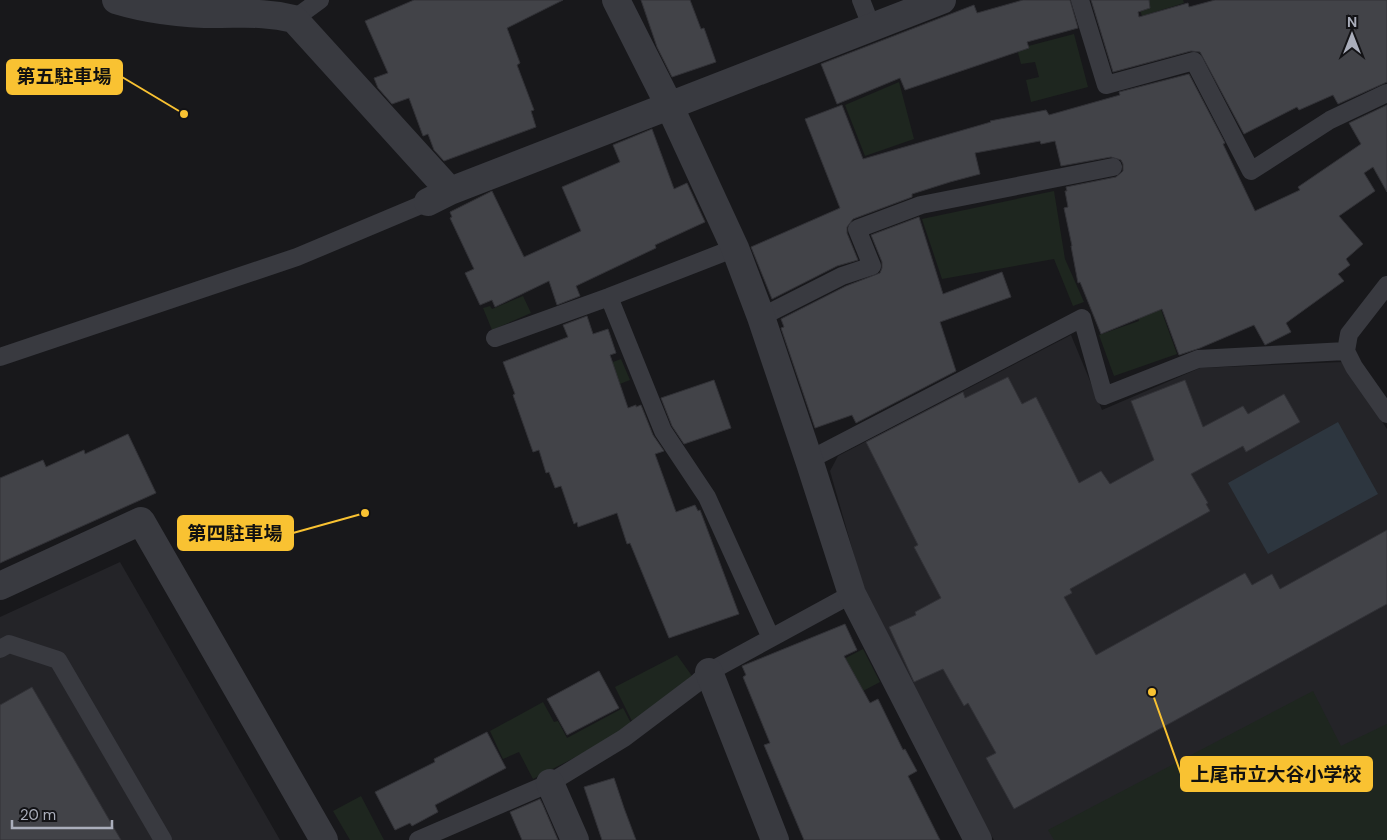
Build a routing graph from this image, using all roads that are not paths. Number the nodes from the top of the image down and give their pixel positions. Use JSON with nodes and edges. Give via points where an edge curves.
{"nodes":[{"id":1,"x":116,"y":0,"type":"edge"},
{"id":2,"x":320,"y":0,"type":"edge"},
{"id":3,"x":616,"y":0,"type":"edge"},
{"id":4,"x":861,"y":0,"type":"edge"},
{"id":5,"x":942,"y":0,"type":"edge"},
{"id":6,"x":1080,"y":0,"type":"edge"},
{"id":7,"x":264,"y":6,"type":"edge"},
{"id":8,"x":294,"y":19,"type":"junction"},
{"id":9,"x":872,"y":28,"type":"junction"},
{"id":10,"x":1387,"y":93,"type":"edge"},
{"id":11,"x":669,"y":105,"type":"junction"},
{"id":12,"x":1113,"y":166,"type":"dead end"},
{"id":13,"x":439,"y":196,"type":"junction"},
{"id":14,"x":735,"y":248,"type":"junction"},
{"id":15,"x":1387,"y":285,"type":"edge"},
{"id":16,"x":609,"y":297,"type":"junction"},
{"id":17,"x":761,"y":317,"type":"junction"},
{"id":18,"x":495,"y":338,"type":"dead end"},
{"id":19,"x":1346,"y":351,"type":"junction"},
{"id":20,"x":0,"y":357,"type":"edge"},
{"id":21,"x":1387,"y":414,"type":"edge"},
{"id":22,"x":809,"y":460,"type":"junction"},
{"id":23,"x":0,"y":586,"type":"edge"},
{"id":24,"x":852,"y":594,"type":"junction"},
{"id":25,"x":771,"y":638,"type":"junction"},
{"id":26,"x":0,"y":649,"type":"edge"},
{"id":27,"x":709,"y":672,"type":"junction"},
{"id":28,"x":550,"y":784,"type":"junction"},
{"id":29,"x":163,"y":840,"type":"edge"},
{"id":30,"x":324,"y":840,"type":"edge"},
{"id":31,"x":418,"y":840,"type":"edge"},
{"id":32,"x":575,"y":840,"type":"edge"},
{"id":33,"x":775,"y":840,"type":"edge"},
{"id":34,"x":978,"y":840,"type":"edge"}],
"edges":[{"from":1,"to":7,"type":"street","via":[[159,10],[218,14]]},
{"from":2,"to":8,"type":"lane"},
{"from":3,"to":11,"type":"street"},
{"from":4,"to":9,"type":"lane"},
{"from":5,"to":9,"type":"street"},
{"from":6,"to":10,"type":"lane","via":[[1106,86],[1194,61],[1251,171],[1330,120]]},
{"from":7,"to":8,"type":"street"},
{"from":8,"to":13,"type":"street"},
{"from":9,"to":11,"type":"street"},
{"from":11,"to":13,"type":"street"},
{"from":11,"to":14,"type":"street"},
{"from":12,"to":17,"type":"lane","via":[[921,205],[856,230],[872,266],[842,276]]},
{"from":13,"to":20,"type":"lane","via":[[297,256]]},
{"from":14,"to":16,"type":"lane"},
{"from":14,"to":17,"type":"street"},
{"from":15,"to":19,"type":"lane","via":[[1349,334]]},
{"from":16,"to":18,"type":"lane"},
{"from":16,"to":25,"type":"lane","via":[[663,431],[707,496]]},
{"from":17,"to":22,"type":"street"},
{"from":19,"to":21,"type":"lane"},
{"from":19,"to":22,"type":"lane","via":[[1198,359],[1104,396],[1082,318]]},
{"from":22,"to":24,"type":"street"},
{"from":23,"to":30,"type":"street","via":[[141,521]]},
{"from":24,"to":25,"type":"lane"},
{"from":24,"to":34,"type":"street"},
{"from":25,"to":27,"type":"lane"},
{"from":26,"to":29,"type":"lane","via":[[10,644],[58,660]]},
{"from":27,"to":28,"type":"lane","via":[[624,738]]},
{"from":27,"to":33,"type":"street"},
{"from":28,"to":31,"type":"lane"},
{"from":28,"to":32,"type":"street"}]}
